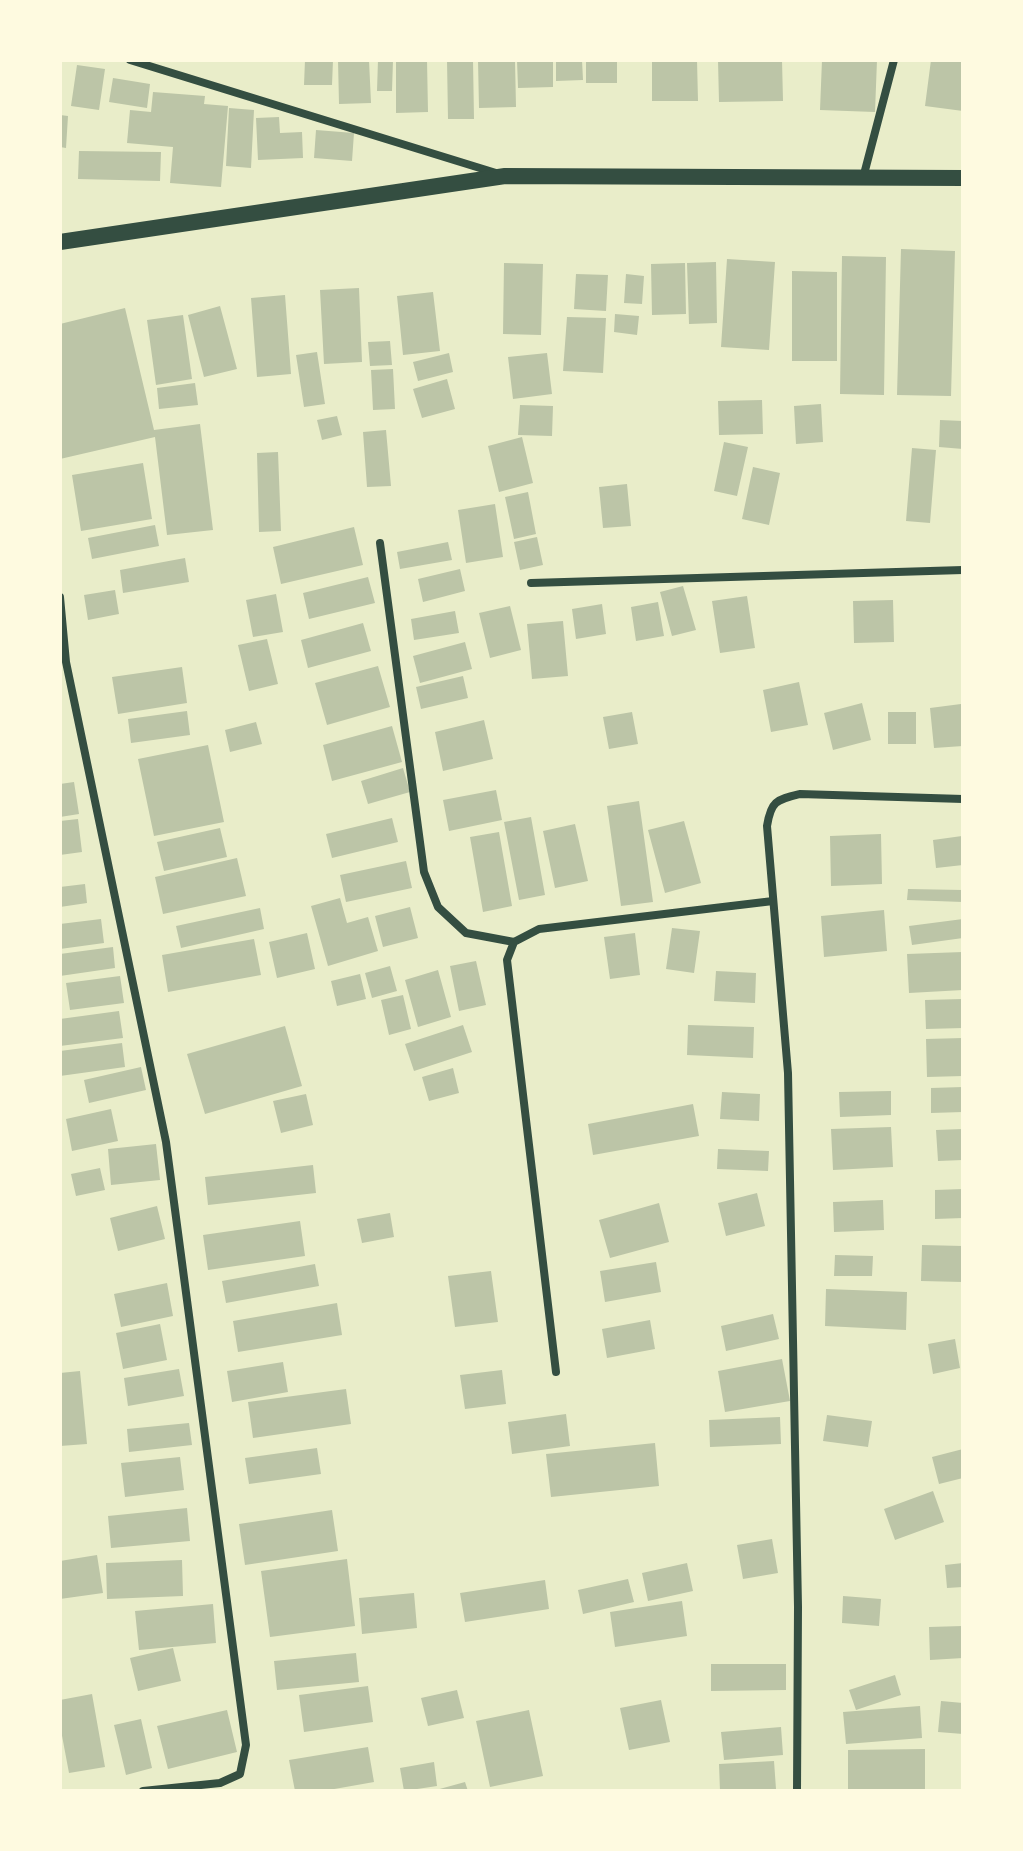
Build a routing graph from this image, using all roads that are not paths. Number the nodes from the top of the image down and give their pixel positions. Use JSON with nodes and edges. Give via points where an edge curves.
{"nodes":[{"id":1,"x":130,"y":60,"type":"edge"},
{"id":2,"x":894,"y":60,"type":"edge"},
{"id":3,"x":505,"y":176,"type":"junction"},
{"id":4,"x":863,"y":178,"type":"junction"},
{"id":5,"x":963,"y":178,"type":"edge"},
{"id":6,"x":60,"y":242,"type":"edge"},
{"id":7,"x":380,"y":543,"type":"dead end"},
{"id":8,"x":963,"y":570,"type":"edge"},
{"id":9,"x":531,"y":583,"type":"dead end"},
{"id":10,"x":60,"y":597,"type":"edge"},
{"id":11,"x":963,"y":799,"type":"edge"},
{"id":12,"x":773,"y":901,"type":"junction"},
{"id":13,"x":514,"y":942,"type":"junction"},
{"id":14,"x":556,"y":1372,"type":"dead end"},
{"id":15,"x":143,"y":1791,"type":"edge"},
{"id":16,"x":797,"y":1791,"type":"edge"}],
"edges":[{"from":1,"to":3,"type":"street"},
{"from":2,"to":4,"type":"street"},
{"from":3,"to":4,"type":"main road"},
{"from":3,"to":6,"type":"main road"},
{"from":4,"to":5,"type":"main road"},
{"from":7,"to":13,"type":"street","via":[[424,872],[438,907],[466,933]]},
{"from":8,"to":9,"type":"street"},
{"from":10,"to":15,"type":"street","via":[[66,662],[166,1142],[246,1745],[240,1774],[220,1783]]},
{"from":11,"to":12,"type":"street","via":[[800,794],[780,799],[770,808],[767,826]]},
{"from":12,"to":13,"type":"street","via":[[539,929]]},
{"from":12,"to":16,"type":"street","via":[[788,1073]]},
{"from":13,"to":14,"type":"street","via":[[507,960]]}]}
